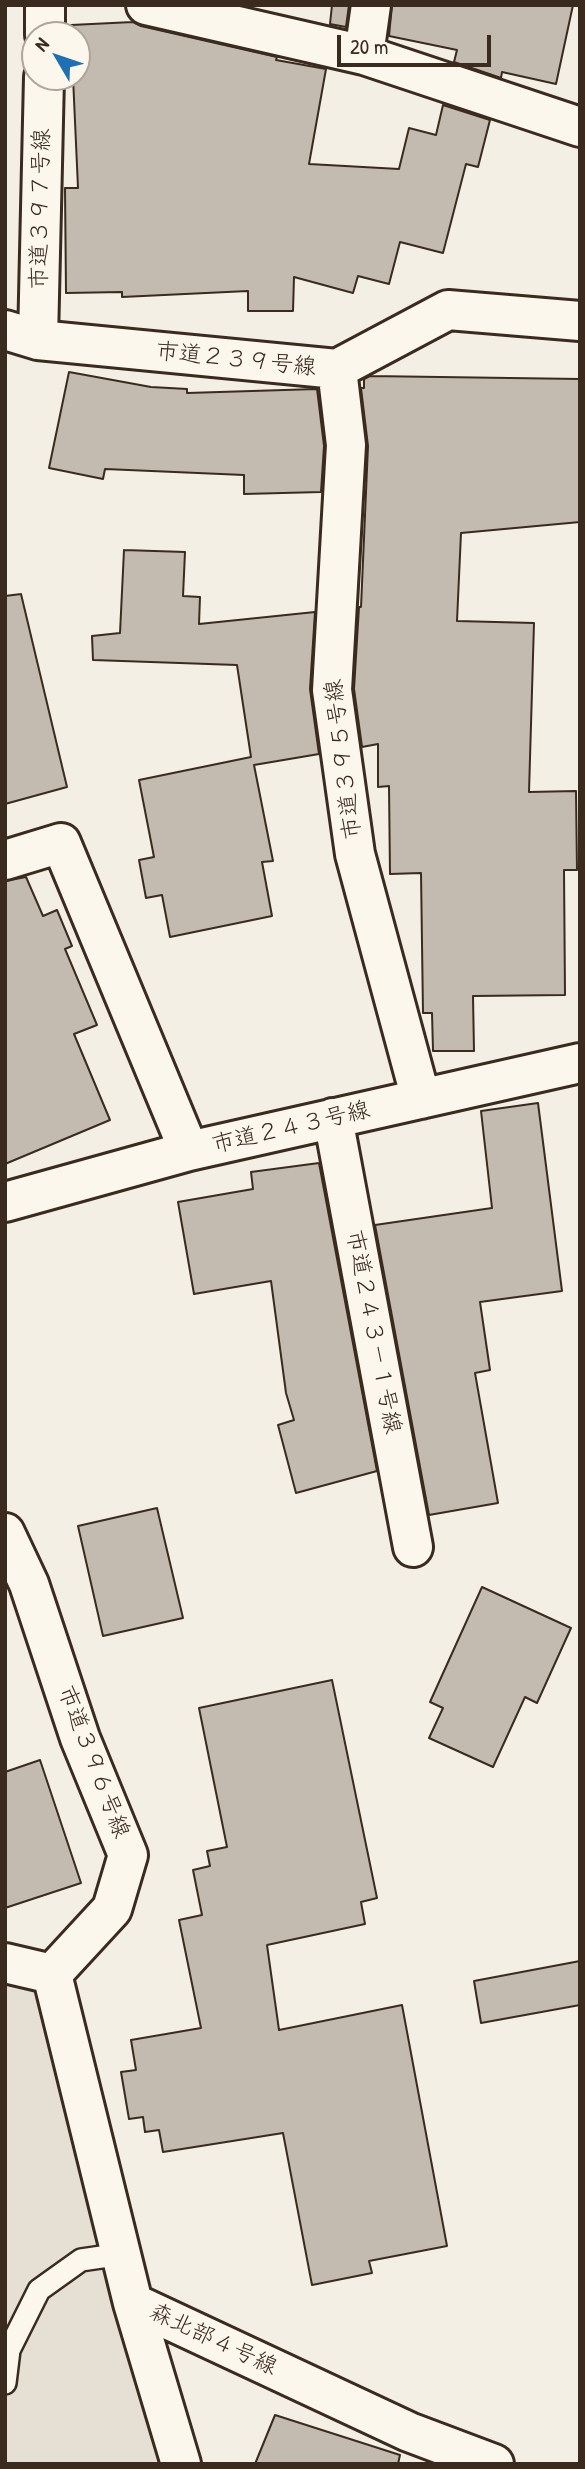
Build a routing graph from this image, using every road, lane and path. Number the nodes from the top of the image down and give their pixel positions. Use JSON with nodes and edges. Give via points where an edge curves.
{"nodes":[{"id":1,"x":146,"y":5,"type":"edge"},
{"id":2,"x":371,"y":5,"type":"edge"},
{"id":3,"x":364,"y":55,"type":"junction"},
{"id":4,"x":43,"y":91,"type":"edge"},
{"id":5,"x":580,"y":127,"type":"edge"},
{"id":6,"x":580,"y":321,"type":"edge"},
{"id":7,"x":22,"y":335,"type":"edge"},
{"id":8,"x":337,"y":369,"type":"junction"},
{"id":9,"x":5,"y":860,"type":"edge"},
{"id":10,"x":580,"y":1063,"type":"edge"},
{"id":11,"x":421,"y":1099,"type":"junction"},
{"id":12,"x":333,"y":1118,"type":"junction"},
{"id":13,"x":189,"y":1151,"type":"junction"},
{"id":14,"x":5,"y":1202,"type":"edge"},
{"id":15,"x":5,"y":1533,"type":"edge"},
{"id":16,"x":413,"y":1547,"type":"dead end"},
{"id":17,"x":5,"y":1963,"type":"edge"},
{"id":18,"x":52,"y":1974,"type":"junction"},
{"id":19,"x":121,"y":2254,"type":"junction"},
{"id":20,"x":133,"y":2303,"type":"junction"},
{"id":21,"x":5,"y":2383,"type":"edge"},
{"id":22,"x":181,"y":2464,"type":"edge"},
{"id":23,"x":494,"y":2464,"type":"edge"}],
"edges":[{"from":1,"to":3,"type":"street"},
{"from":2,"to":3,"type":"street"},
{"from":3,"to":5,"type":"street"},
{"from":4,"to":7,"type":"street","name":"市道３９７号線"},
{"from":6,"to":8,"type":"street","name":"市道２３９号線","via":[[448,310]]},
{"from":7,"to":8,"type":"street","name":"市道２３９号線"},
{"from":8,"to":11,"type":"street","name":"市道３９５号線","via":[[346,446],[332,690],[355,854]]},
{"from":9,"to":13,"type":"street","via":[[61,842]]},
{"from":10,"to":11,"type":"street","name":"市道２４３号線"},
{"from":11,"to":12,"type":"street","name":"市道２４３号線"},
{"from":12,"to":13,"type":"street","name":"市道２４３号線"},
{"from":12,"to":16,"type":"street","name":"市道２４３－１号線"},
{"from":13,"to":14,"type":"street","name":"市道２４３号線"},
{"from":15,"to":18,"type":"street","name":"市道３９６号線","via":[[29,1584],[80,1738],[128,1855],[112,1909]]},
{"from":17,"to":18,"type":"street"},
{"from":18,"to":19,"type":"street","name":"森北部４号線"},
{"from":19,"to":20,"type":"street","name":"森北部４号線"},
{"from":19,"to":21,"type":"lane","via":[[81,2260],[39,2290],[9,2350]]},
{"from":20,"to":22,"type":"street"},
{"from":20,"to":23,"type":"street","name":"森北部４号線","via":[[409,2432]]}]}
